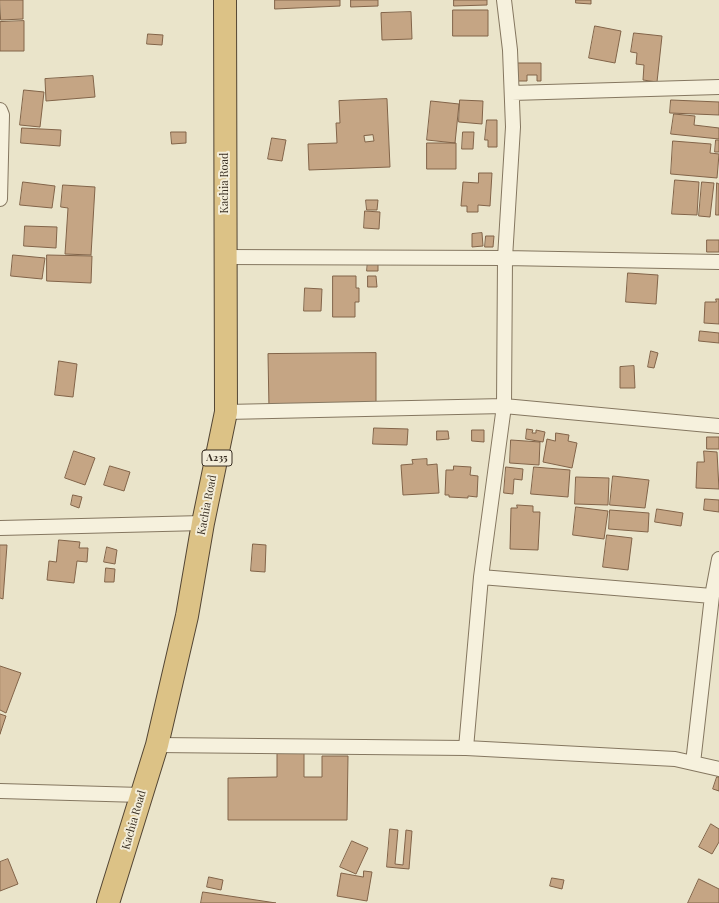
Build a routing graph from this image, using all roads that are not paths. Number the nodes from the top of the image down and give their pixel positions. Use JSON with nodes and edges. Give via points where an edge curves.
{"nodes":[{"id":1,"x":225,"y":0,"type":"edge"},
{"id":2,"x":504,"y":0,"type":"edge"},
{"id":3,"x":719,"y":87,"type":"edge"},
{"id":4,"x":512,"y":93,"type":"junction"},
{"id":5,"x":0,"y":110,"type":"edge"},
{"id":6,"x":0,"y":199,"type":"edge"},
{"id":7,"x":225,"y":257,"type":"junction"},
{"id":8,"x":504,"y":258,"type":"junction"},
{"id":9,"x":719,"y":262,"type":"edge"},
{"id":10,"x":504,"y":406,"type":"junction"},
{"id":11,"x":226,"y":412,"type":"junction"},
{"id":12,"x":719,"y":426,"type":"edge"},
{"id":13,"x":203,"y":523,"type":"junction"},
{"id":14,"x":0,"y":528,"type":"edge"},
{"id":15,"x":719,"y":559,"type":"edge"},
{"id":16,"x":481,"y":576,"type":"junction"},
{"id":17,"x":712,"y":596,"type":"junction"},
{"id":18,"x":157,"y":745,"type":"junction"},
{"id":19,"x":466,"y":748,"type":"junction"},
{"id":20,"x":693,"y":763,"type":"junction"},
{"id":21,"x":719,"y":769,"type":"edge"},
{"id":22,"x":0,"y":791,"type":"edge"},
{"id":23,"x":142,"y":795,"type":"junction"},
{"id":24,"x":108,"y":903,"type":"edge"}],
"edges":[{"from":1,"to":7,"type":"highway","name":"Kachia Road","number":"A235"},
{"from":2,"to":4,"type":"street"},
{"from":3,"to":4,"type":"street"},
{"from":4,"to":8,"type":"street","via":[[513,127]]},
{"from":5,"to":6,"type":"street"},
{"from":7,"to":8,"type":"street"},
{"from":7,"to":11,"type":"highway","name":"Kachia Road","number":"A235"},
{"from":8,"to":9,"type":"street"},
{"from":8,"to":10,"type":"street"},
{"from":10,"to":11,"type":"street"},
{"from":10,"to":12,"type":"street"},
{"from":10,"to":16,"type":"street"},
{"from":11,"to":13,"type":"highway","name":"Kachia Road","number":"A235"},
{"from":13,"to":14,"type":"street"},
{"from":13,"to":18,"type":"highway","name":"Kachia Road","number":"A235","via":[[187,616]]},
{"from":15,"to":17,"type":"street"},
{"from":16,"to":17,"type":"street"},
{"from":16,"to":19,"type":"street"},
{"from":17,"to":20,"type":"street"},
{"from":18,"to":19,"type":"street"},
{"from":18,"to":23,"type":"highway","name":"Kachia Road","number":"A235"},
{"from":19,"to":20,"type":"street","via":[[676,759]]},
{"from":20,"to":21,"type":"street"},
{"from":22,"to":23,"type":"street"},
{"from":23,"to":24,"type":"highway","name":"Kachia Road","number":"A235"}]}
